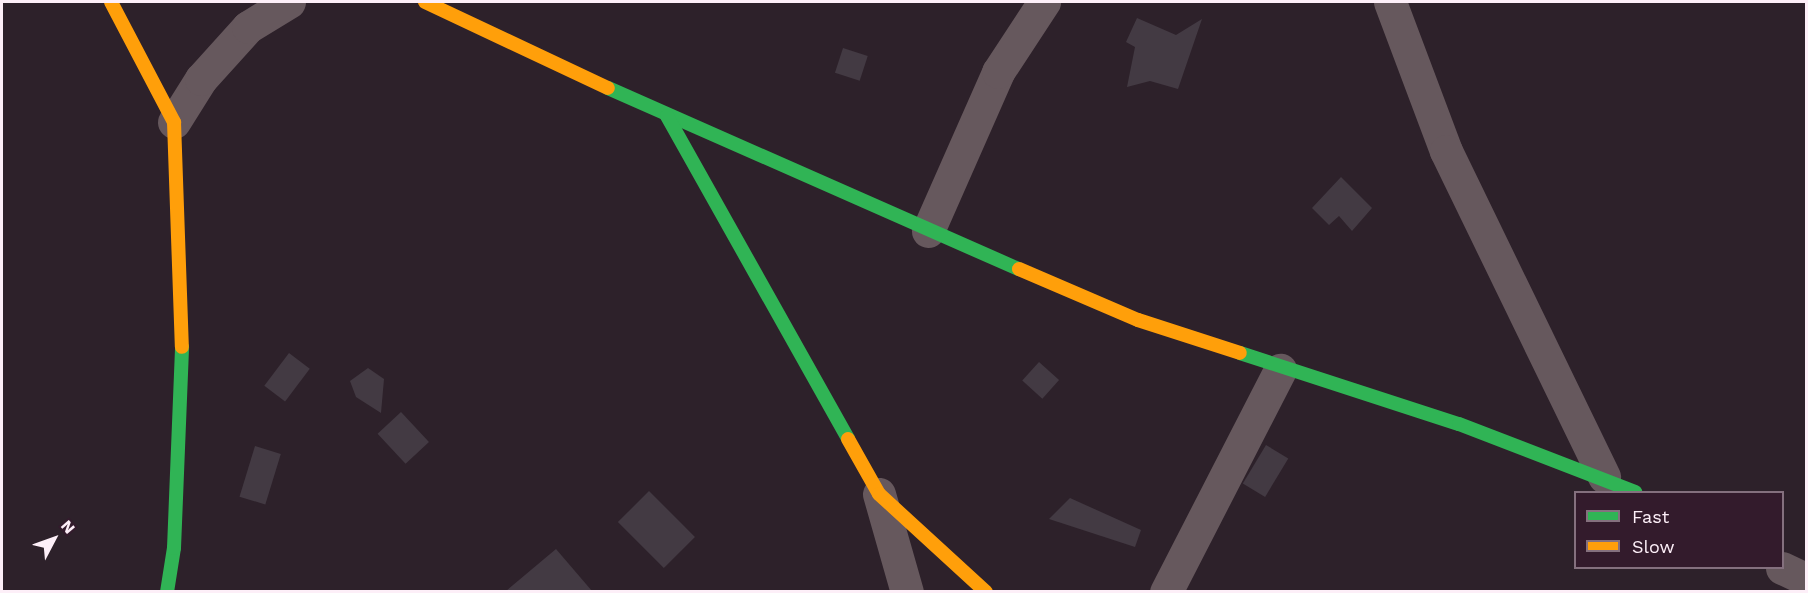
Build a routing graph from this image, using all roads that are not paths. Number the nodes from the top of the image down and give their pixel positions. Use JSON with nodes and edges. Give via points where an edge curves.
{"nodes":[{"id":1,"x":111,"y":2,"type":"edge"},
{"id":2,"x":289,"y":2,"type":"edge"},
{"id":3,"x":425,"y":2,"type":"edge"},
{"id":4,"x":1044,"y":2,"type":"edge"},
{"id":5,"x":1390,"y":2,"type":"edge"},
{"id":6,"x":667,"y":116,"type":"junction"},
{"id":7,"x":174,"y":122,"type":"junction"},
{"id":8,"x":928,"y":231,"type":"junction"},
{"id":9,"x":1280,"y":370,"type":"junction"},
{"id":10,"x":1604,"y":477,"type":"junction"},
{"id":11,"x":1633,"y":491,"type":"edge"},
{"id":12,"x":879,"y":494,"type":"junction"},
{"id":13,"x":1784,"y":568,"type":"edge"},
{"id":14,"x":1806,"y":579,"type":"edge"},
{"id":15,"x":167,"y":591,"type":"edge"},
{"id":16,"x":907,"y":591,"type":"edge"},
{"id":17,"x":986,"y":591,"type":"edge"},
{"id":18,"x":1166,"y":591,"type":"edge"}],
"edges":[{"from":1,"to":7,"type":"street"},
{"from":2,"to":7,"type":"street","via":[[248,27],[201,79]]},
{"from":3,"to":6,"type":"street"},
{"from":4,"to":8,"type":"street","via":[[998,72]]},
{"from":5,"to":10,"type":"street","via":[[1446,151]]},
{"from":6,"to":8,"type":"street"},
{"from":6,"to":12,"type":"street"},
{"from":7,"to":15,"type":"street","via":[[183,320],[174,548]]},
{"from":8,"to":9,"type":"street","via":[[1138,321]]},
{"from":9,"to":10,"type":"street","via":[[1460,424]]},
{"from":9,"to":18,"type":"street"},
{"from":10,"to":11,"type":"street"},
{"from":12,"to":16,"type":"street"},
{"from":12,"to":17,"type":"street"},
{"from":13,"to":14,"type":"street"}]}
